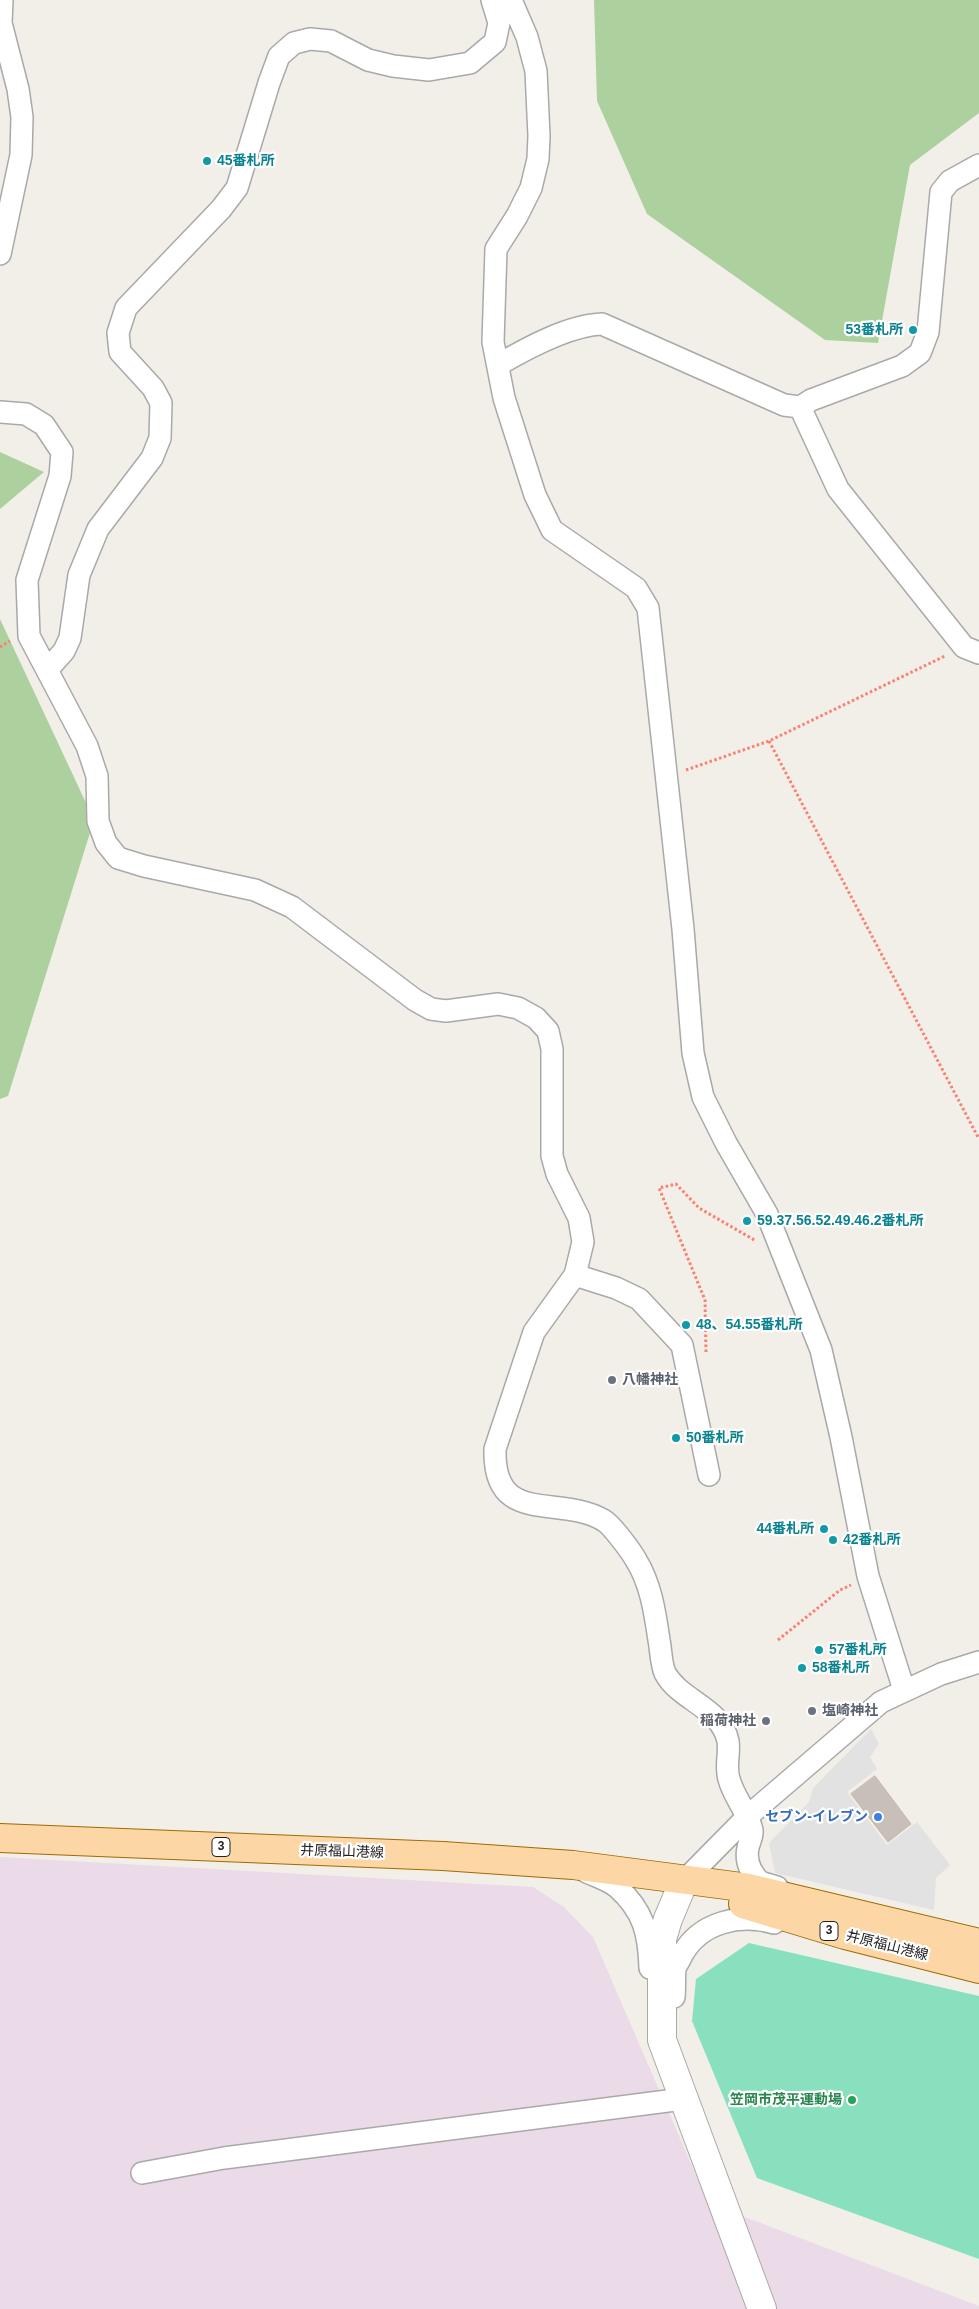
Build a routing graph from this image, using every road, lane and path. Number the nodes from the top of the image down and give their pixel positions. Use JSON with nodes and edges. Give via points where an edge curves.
{"nodes":[{"id":1,"x":2,"y":0,"type":"edge"},
{"id":2,"x":492,"y":0,"type":"edge"},
{"id":3,"x":511,"y":0,"type":"edge"},
{"id":4,"x":979,"y":165,"type":"edge"},
{"id":5,"x":0,"y":254,"type":"edge"},
{"id":6,"x":498,"y":365,"type":"junction"},
{"id":7,"x":800,"y":408,"type":"junction"},
{"id":8,"x":0,"y":412,"type":"edge"},
{"id":9,"x":972,"y":650,"type":"edge"},
{"id":10,"x":48,"y":669,"type":"junction"},
{"id":11,"x":769,"y":741,"type":"junction"},
{"id":12,"x":665,"y":777,"type":"junction"},
{"id":13,"x":979,"y":1139,"type":"edge"},
{"id":14,"x":778,"y":1239,"type":"junction"},
{"id":15,"x":575,"y":1275,"type":"junction"},
{"id":16,"x":706,"y":1358,"type":"dead end"},
{"id":17,"x":709,"y":1475,"type":"dead end"},
{"id":18,"x":868,"y":1576,"type":"junction"},
{"id":19,"x":778,"y":1640,"type":"dead end"},
{"id":20,"x":979,"y":1662,"type":"edge"},
{"id":21,"x":904,"y":1690,"type":"junction"},
{"id":22,"x":748,"y":1816,"type":"junction"},
{"id":23,"x":0,"y":1838,"type":"edge"},
{"id":24,"x":573,"y":1865,"type":"junction"},
{"id":25,"x":684,"y":1881,"type":"junction"},
{"id":26,"x":820,"y":1905,"type":"junction"},
{"id":27,"x":845,"y":1935,"type":"junction"},
{"id":28,"x":979,"y":1943,"type":"edge"},
{"id":29,"x":979,"y":1969,"type":"edge"},
{"id":30,"x":662,"y":2040,"type":"junction"},
{"id":31,"x":683,"y":2099,"type":"junction"},
{"id":32,"x":142,"y":2173,"type":"dead end"},
{"id":33,"x":762,"y":2309,"type":"edge"}],
"edges":[{"from":1,"to":5,"type":"street","via":[[0,23],[22,117],[21,155]]},
{"from":2,"to":10,"type":"street","via":[[499,23],[495,42],[470,63],[429,70],[393,66],[368,60],[331,41],[310,39],[294,42],[279,56],[237,188],[221,209],[126,308],[118,333],[120,352],[161,403],[160,438],[152,458],[98,529],[79,575],[70,638],[64,651]]},
{"from":3,"to":6,"type":"street","via":[[527,37],[536,71],[538,151],[530,188],[518,216],[496,249],[493,342]]},
{"from":4,"to":7,"type":"street","via":[[950,181],[941,192],[928,332],[920,353],[902,366],[811,400]]},
{"from":6,"to":7,"type":"street","via":[[576,328],[602,324],[784,405]]},
{"from":6,"to":12,"type":"street","via":[[504,398],[535,495],[552,530],[636,588],[648,608]]},
{"from":7,"to":9,"type":"street","via":[[838,489]]},
{"from":8,"to":10,"type":"street","via":[[26,414],[44,425],[62,452],[60,476],[27,580],[29,636]]},
{"from":9,"to":11,"type":"path"},
{"from":10,"to":15,"type":"street","via":[[87,746],[97,776],[98,821],[106,843],[118,858],[255,890],[292,907],[431,1009],[446,1011],[498,1004],[518,1008],[536,1018],[548,1031],[552,1049],[552,1156],[557,1174],[579,1218],[583,1242]]},
{"from":11,"to":12,"type":"path"},
{"from":11,"to":13,"type":"path"},
{"from":12,"to":14,"type":"street","via":[[693,1053],[703,1097]]},
{"from":14,"to":16,"type":"path","via":[[759,1242],[699,1208],[676,1184],[658,1188],[705,1300]]},
{"from":14,"to":18,"type":"street","via":[[821,1350]]},
{"from":15,"to":17,"type":"street","via":[[639,1299],[682,1344]]},
{"from":15,"to":22,"type":"street","via":[[534,1332],[495,1449],[494,1465],[498,1479],[517,1501],[604,1520],[636,1561],[650,1590],[664,1670],[672,1685],[714,1716],[728,1740],[728,1776],[735,1798]]},
{"from":18,"to":19,"type":"path","via":[[840,1590]]},
{"from":18,"to":21,"type":"street"},
{"from":20,"to":21,"type":"street"},
{"from":21,"to":22,"type":"street","via":[[881,1702]]},
{"from":22,"to":25,"type":"street"},
{"from":22,"to":26,"type":"street","via":[[752,1832],[748,1866],[754,1876],[760,1882],[807,1896]]},
{"from":23,"to":24,"type":"main road","name":"井原福山港線","number":"3","via":[[443,1856]]},
{"from":24,"to":25,"type":"main road","name":"井原福山港線","number":"3"},
{"from":24,"to":30,"type":"street","via":[[616,1886],[637,1911],[647,1932],[650,2021]]},
{"from":25,"to":26,"type":"main road","name":"井原福山港線","number":"3","via":[[749,1888]]},
{"from":25,"to":27,"type":"main road","name":"井原福山港線","number":"3","via":[[722,1898]]},
{"from":25,"to":30,"type":"street","via":[[662,1939]]},
{"from":26,"to":28,"type":"main road","name":"井原福山港線","number":"3"},
{"from":27,"to":29,"type":"main road","name":"井原福山港線","number":"3"},
{"from":27,"to":30,"type":"street","via":[[826,1938],[766,1921],[736,1919],[710,1927],[694,1938],[676,1968],[673,2014]]},
{"from":30,"to":31,"type":"street"},
{"from":31,"to":32,"type":"street","via":[[224,2158]]},
{"from":31,"to":33,"type":"street"}]}
